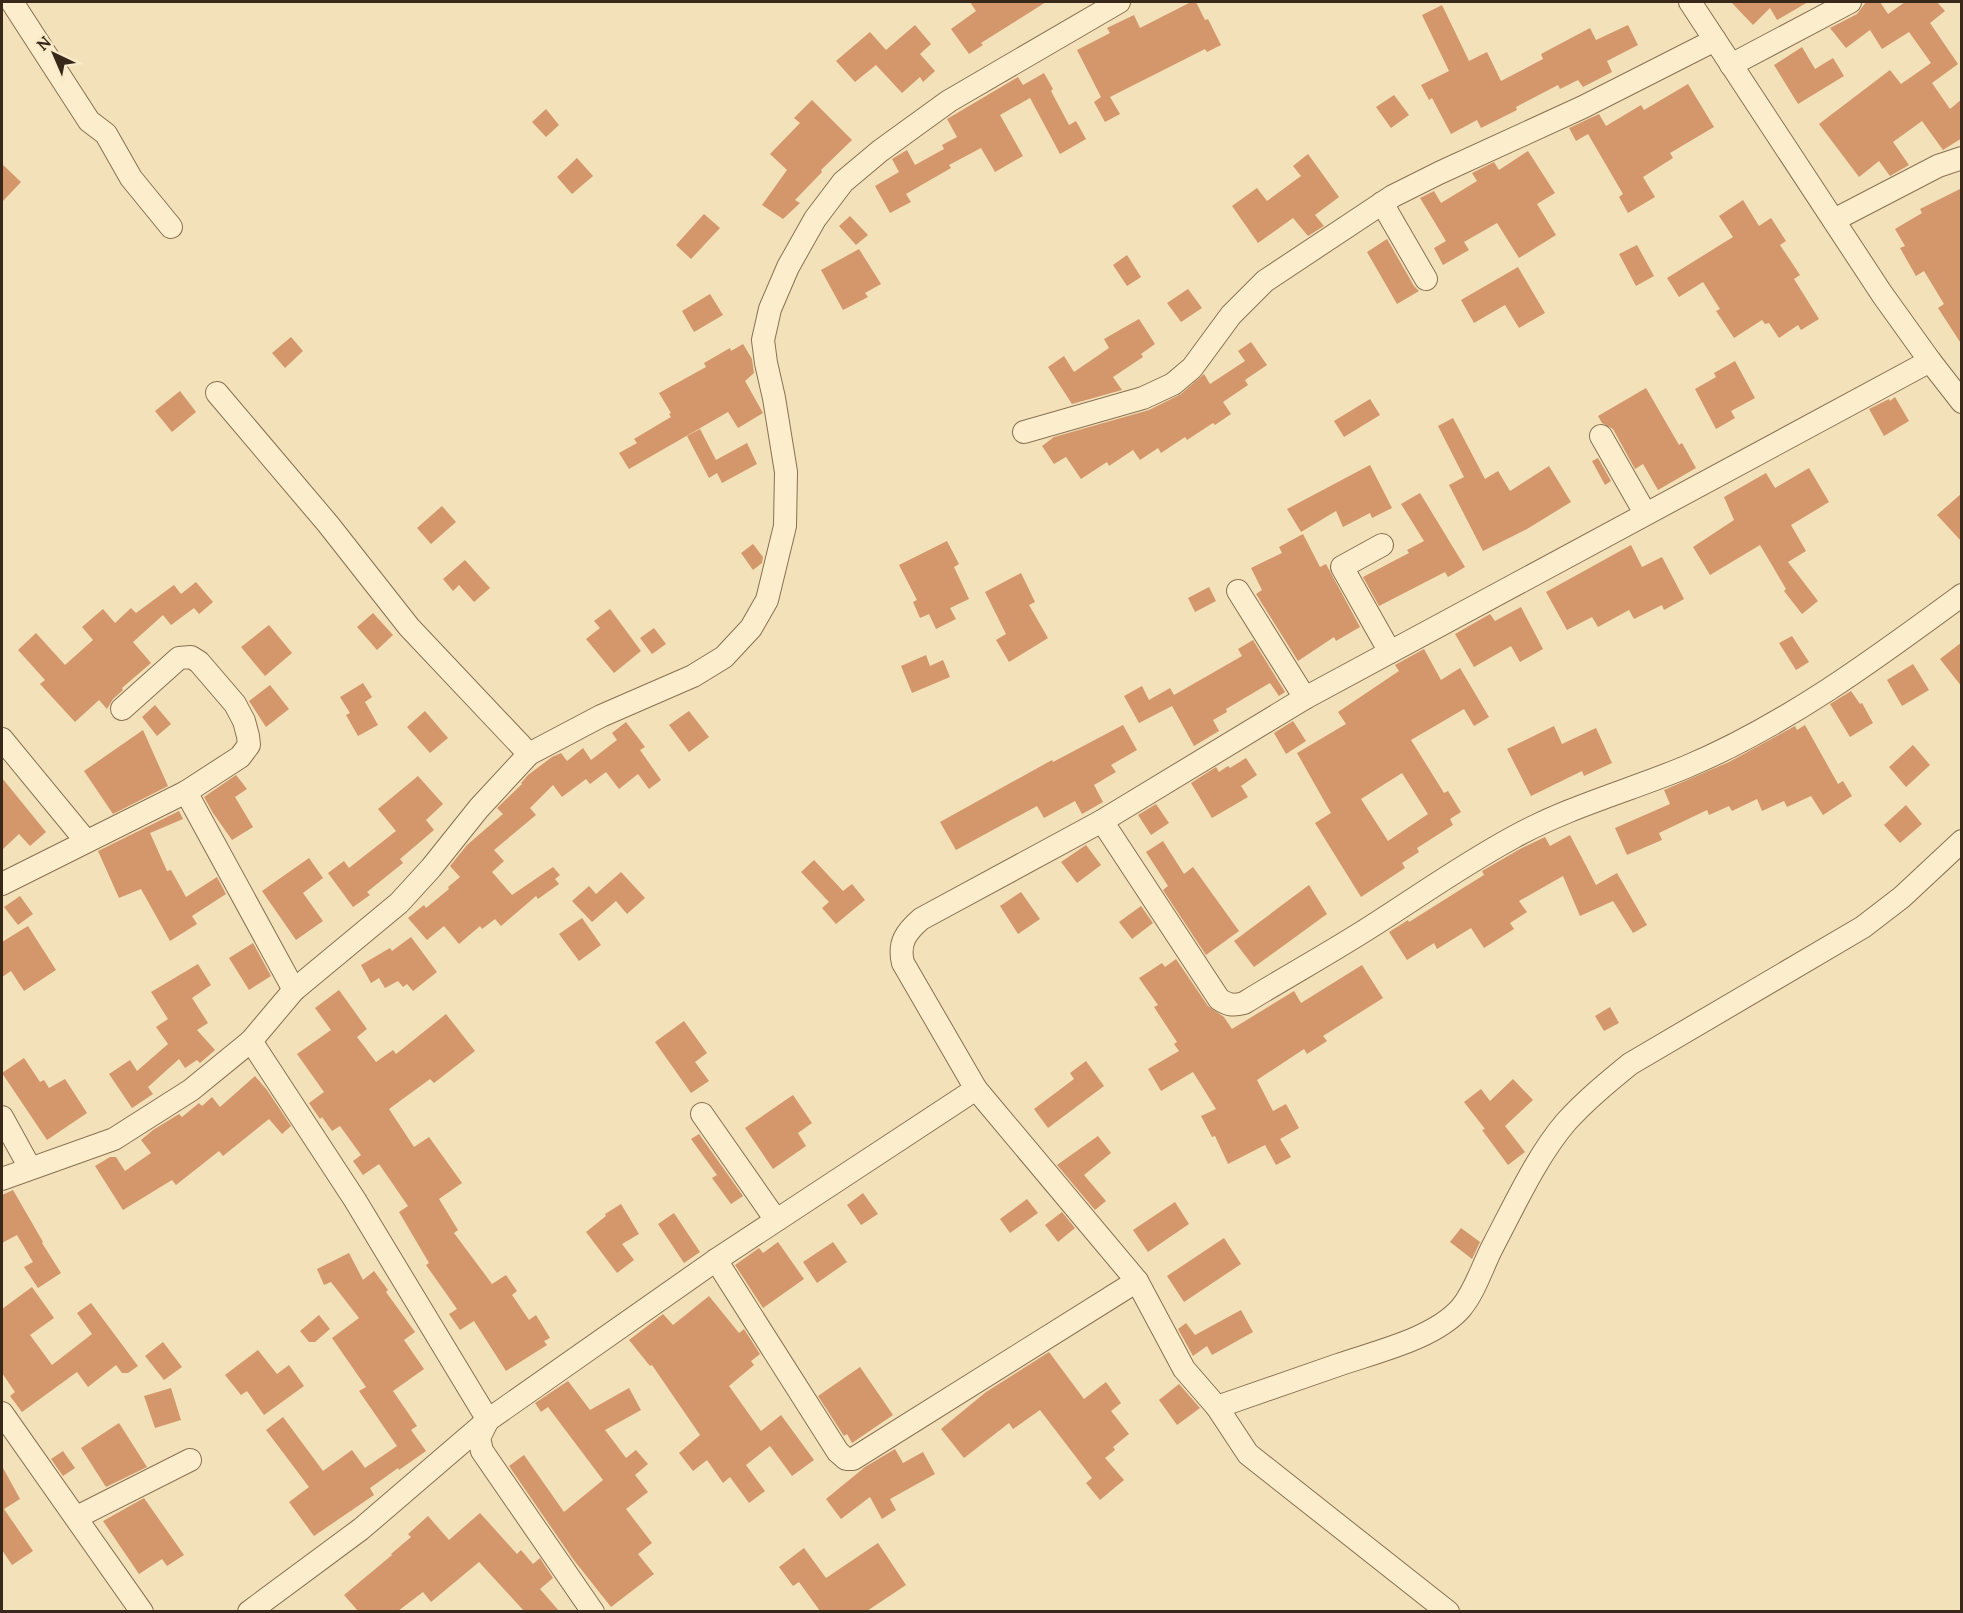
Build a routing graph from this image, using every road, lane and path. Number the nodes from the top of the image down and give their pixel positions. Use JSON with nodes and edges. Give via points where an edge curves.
{"nodes":[{"id":1,"x":12,"y":2,"type":"edge"},
{"id":2,"x":1119,"y":2,"type":"edge"},
{"id":3,"x":1690,"y":2,"type":"edge"},
{"id":4,"x":1850,"y":2,"type":"edge"},
{"id":5,"x":1715,"y":40,"type":"junction"},
{"id":6,"x":1731,"y":65,"type":"junction"},
{"id":7,"x":1962,"y":158,"type":"edge"},
{"id":8,"x":1382,"y":204,"type":"junction"},
{"id":9,"x":1834,"y":220,"type":"junction"},
{"id":10,"x":171,"y":227,"type":"dead end"},
{"id":11,"x":1426,"y":279,"type":"dead end"},
{"id":12,"x":1930,"y":361,"type":"junction"},
{"id":13,"x":217,"y":393,"type":"dead end"},
{"id":14,"x":1962,"y":402,"type":"edge"},
{"id":15,"x":1024,"y":432,"type":"dead end"},
{"id":16,"x":1601,"y":435,"type":"dead end"},
{"id":17,"x":1645,"y":513,"type":"junction"},
{"id":18,"x":1382,"y":545,"type":"dead end"},
{"id":19,"x":1238,"y":591,"type":"dead end"},
{"id":20,"x":1962,"y":595,"type":"edge"},
{"id":21,"x":1390,"y":652,"type":"junction"},
{"id":22,"x":1305,"y":698,"type":"junction"},
{"id":23,"x":122,"y":709,"type":"dead end"},
{"id":24,"x":2,"y":739,"type":"edge"},
{"id":25,"x":529,"y":754,"type":"junction"},
{"id":26,"x":186,"y":792,"type":"junction"},
{"id":27,"x":1101,"y":820,"type":"junction"},
{"id":28,"x":86,"y":841,"type":"junction"},
{"id":29,"x":1962,"y":841,"type":"edge"},
{"id":30,"x":2,"y":884,"type":"edge"},
{"id":31,"x":294,"y":990,"type":"junction"},
{"id":32,"x":251,"y":1041,"type":"junction"},
{"id":33,"x":976,"y":1089,"type":"junction"},
{"id":34,"x":702,"y":1114,"type":"dead end"},
{"id":35,"x":2,"y":1117,"type":"edge"},
{"id":36,"x":30,"y":1168,"type":"junction"},
{"id":37,"x":2,"y":1179,"type":"edge"},
{"id":38,"x":777,"y":1220,"type":"junction"},
{"id":39,"x":716,"y":1260,"type":"junction"},
{"id":40,"x":1137,"y":1281,"type":"junction"},
{"id":41,"x":1217,"y":1407,"type":"junction"},
{"id":42,"x":2,"y":1413,"type":"edge"},
{"id":43,"x":488,"y":1420,"type":"junction"},
{"id":44,"x":190,"y":1460,"type":"dead end"},
{"id":45,"x":77,"y":1517,"type":"junction"},
{"id":46,"x":142,"y":1611,"type":"edge"},
{"id":47,"x":249,"y":1611,"type":"edge"},
{"id":48,"x":593,"y":1611,"type":"edge"},
{"id":49,"x":1448,"y":1611,"type":"edge"}],
"edges":[{"from":1,"to":10,"type":"street","via":[[89,121],[106,134],[131,178]]},
{"from":2,"to":25,"type":"street","via":[[949,101],[843,182],[815,219],[788,267],[770,309],[763,340],[786,472],[785,525],[767,600],[751,628],[724,657],[693,676],[601,716]]},
{"from":3,"to":5,"type":"street"},
{"from":4,"to":6,"type":"street"},
{"from":5,"to":6,"type":"street"},
{"from":5,"to":8,"type":"street"},
{"from":6,"to":9,"type":"street"},
{"from":7,"to":9,"type":"street","via":[[1938,166]]},
{"from":8,"to":11,"type":"street"},
{"from":8,"to":15,"type":"street","via":[[1265,281],[1231,315],[1192,368],[1173,384],[1143,398]]},
{"from":9,"to":12,"type":"street"},
{"from":12,"to":14,"type":"street"},
{"from":12,"to":17,"type":"street"},
{"from":13,"to":25,"type":"street","via":[[410,627]]},
{"from":16,"to":17,"type":"street"},
{"from":17,"to":21,"type":"street"},
{"from":18,"to":21,"type":"street","via":[[1342,567]]},
{"from":19,"to":22,"type":"street"},
{"from":20,"to":27,"type":"street","via":[[1816,698],[1749,737],[1515,836],[1244,1003],[1227,1005],[1219,999]]},
{"from":21,"to":22,"type":"street"},
{"from":22,"to":27,"type":"street"},
{"from":23,"to":26,"type":"street","via":[[184,656],[199,662],[235,704],[244,721],[249,745],[240,757]]},
{"from":24,"to":28,"type":"street"},
{"from":25,"to":31,"type":"street","via":[[399,903]]},
{"from":26,"to":28,"type":"street"},
{"from":26,"to":31,"type":"street"},
{"from":27,"to":33,"type":"street","via":[[921,919],[904,939],[900,950],[903,963]]},
{"from":28,"to":30,"type":"street"},
{"from":29,"to":41,"type":"street","via":[[1863,927],[1630,1064],[1599,1088],[1565,1123],[1492,1246],[1472,1290],[1461,1308],[1447,1320],[1387,1348]]},
{"from":31,"to":32,"type":"street"},
{"from":32,"to":36,"type":"street","via":[[191,1090],[114,1139]]},
{"from":32,"to":43,"type":"street","via":[[360,1209]]},
{"from":33,"to":38,"type":"street"},
{"from":33,"to":40,"type":"street"},
{"from":34,"to":38,"type":"street"},
{"from":35,"to":36,"type":"street"},
{"from":36,"to":37,"type":"street"},
{"from":38,"to":39,"type":"street"},
{"from":39,"to":40,"type":"street","via":[[846,1459],[853,1459]]},
{"from":39,"to":43,"type":"street"},
{"from":40,"to":41,"type":"street","via":[[1184,1370]]},
{"from":41,"to":49,"type":"street","via":[[1248,1454]]},
{"from":42,"to":45,"type":"street"},
{"from":43,"to":47,"type":"street","via":[[361,1529]]},
{"from":43,"to":48,"type":"street","via":[[479,1438],[482,1451]]},
{"from":44,"to":45,"type":"street"},
{"from":45,"to":46,"type":"street"}]}
